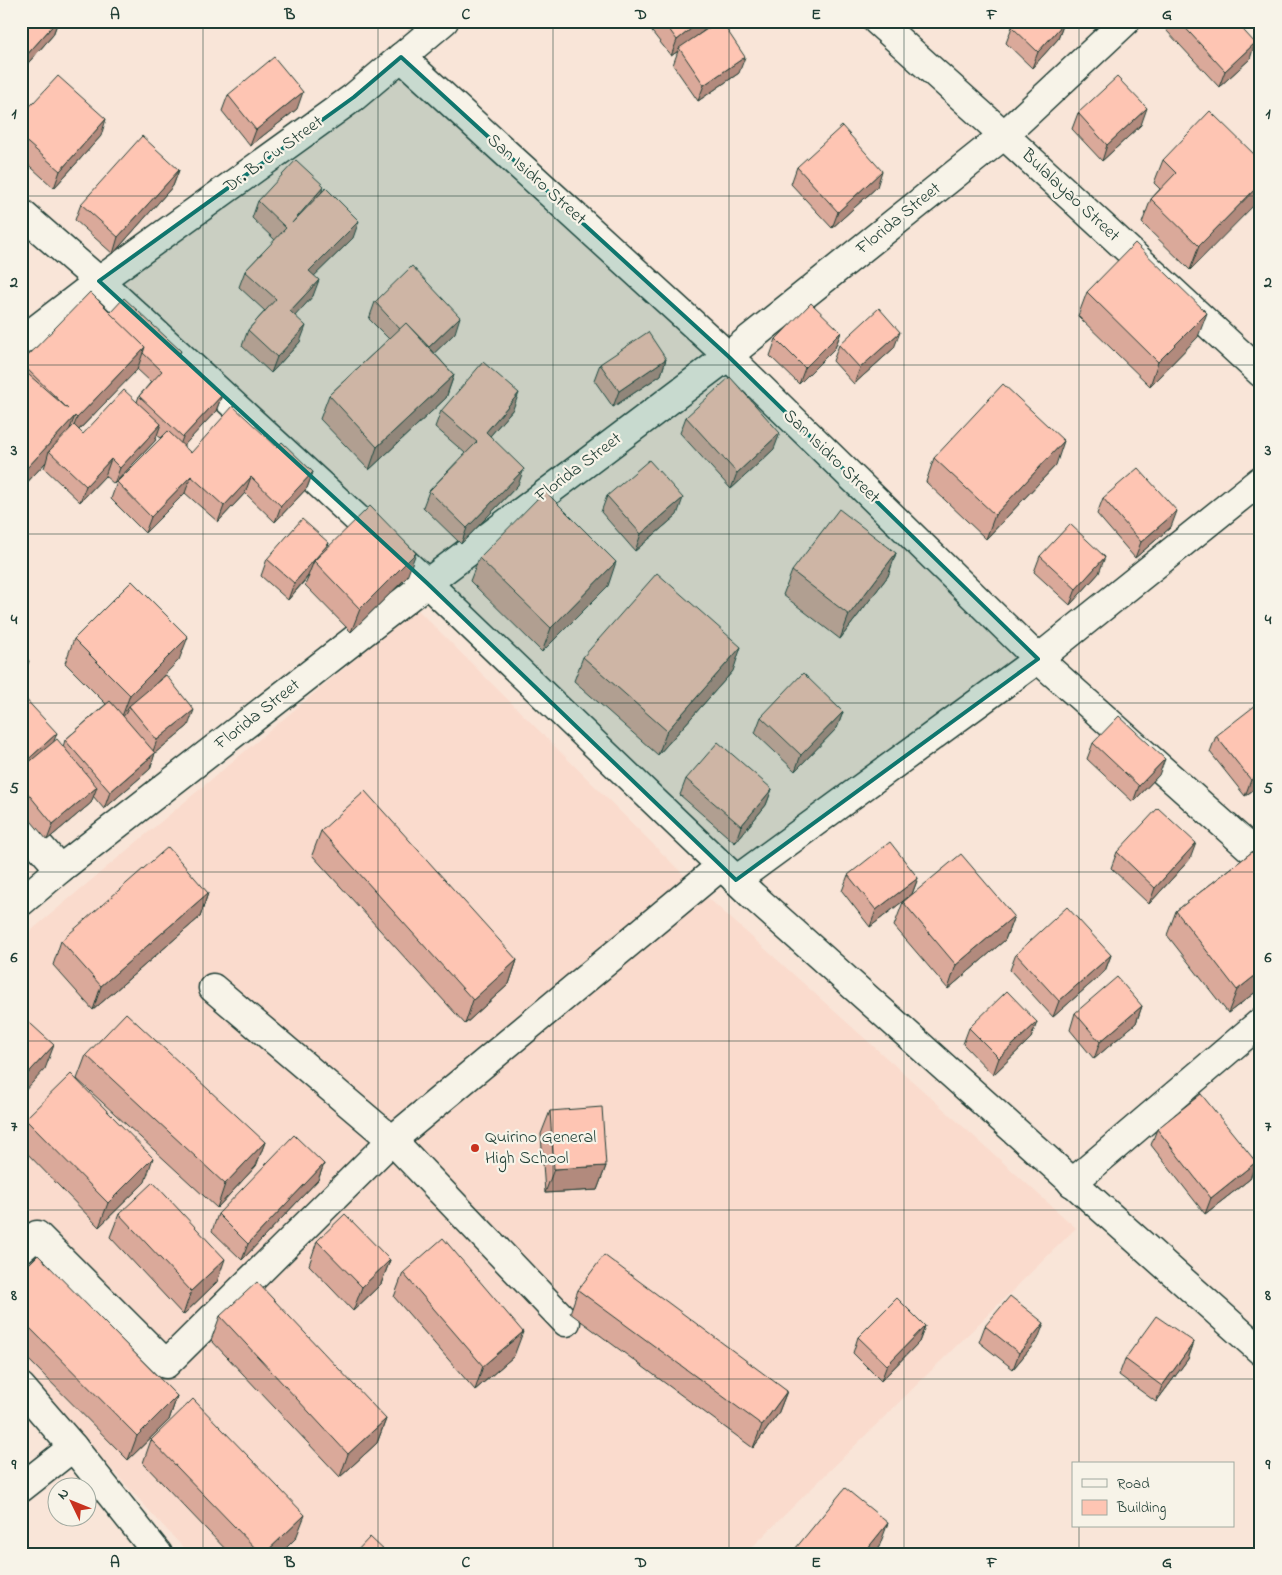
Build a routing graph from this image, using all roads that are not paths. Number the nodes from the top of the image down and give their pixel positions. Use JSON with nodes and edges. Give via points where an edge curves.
{"nodes":[{"id":1,"x":444,"y":21,"type":"edge"},
{"id":2,"x":877,"y":21,"type":"edge"},
{"id":3,"x":1126,"y":21,"type":"edge"},
{"id":4,"x":401,"y":57,"type":"junction"},
{"id":5,"x":1004,"y":135,"type":"junction"},
{"id":6,"x":21,"y":213,"type":"edge"},
{"id":7,"x":99,"y":281,"type":"junction"},
{"id":8,"x":21,"y":341,"type":"edge"},
{"id":9,"x":728,"y":356,"type":"junction"},
{"id":10,"x":1261,"y":373,"type":"edge"},
{"id":11,"x":1261,"y":480,"type":"edge"},
{"id":12,"x":427,"y":582,"type":"junction"},
{"id":13,"x":1038,"y":659,"type":"junction"},
{"id":14,"x":21,"y":825,"type":"edge"},
{"id":15,"x":1261,"y":858,"type":"edge"},
{"id":16,"x":60,"y":869,"type":"junction"},
{"id":17,"x":728,"y":873,"type":"junction"},
{"id":18,"x":21,"y":902,"type":"edge"},
{"id":19,"x":213,"y":988,"type":"dead end"},
{"id":20,"x":1261,"y":1022,"type":"edge"},
{"id":21,"x":392,"y":1140,"type":"junction"},
{"id":22,"x":1072,"y":1184,"type":"junction"},
{"id":23,"x":21,"y":1249,"type":"edge"},
{"id":24,"x":566,"y":1322,"type":"dead end"},
{"id":25,"x":1261,"y":1351,"type":"edge"},
{"id":26,"x":21,"y":1388,"type":"edge"},
{"id":27,"x":73,"y":1447,"type":"junction"},
{"id":28,"x":21,"y":1488,"type":"edge"},
{"id":29,"x":158,"y":1554,"type":"edge"}],
"edges":[{"from":1,"to":4,"type":"street","name":"Dr. B. Cu Street"},
{"from":2,"to":5,"type":"street","name":"Bulalayao Street"},
{"from":3,"to":5,"type":"street","name":"Florida Street"},
{"from":4,"to":7,"type":"street","name":"Dr. B. Cu Street","via":[[354,97]]},
{"from":4,"to":9,"type":"street","name":"San Isidro Street"},
{"from":5,"to":9,"type":"street","name":"Florida Street"},
{"from":5,"to":10,"type":"street","name":"Bulalayao Street"},
{"from":6,"to":7,"type":"street"},
{"from":7,"to":8,"type":"street","name":"Dr. B. Cu Street"},
{"from":7,"to":12,"type":"street"},
{"from":9,"to":12,"type":"street","name":"Florida Street"},
{"from":9,"to":13,"type":"street","name":"San Isidro Street"},
{"from":11,"to":13,"type":"street"},
{"from":12,"to":16,"type":"street","name":"Florida Street"},
{"from":12,"to":17,"type":"street"},
{"from":13,"to":15,"type":"street","name":"San Isidro Street"},
{"from":13,"to":17,"type":"street"},
{"from":14,"to":16,"type":"street"},
{"from":16,"to":18,"type":"street","name":"Florida Street"},
{"from":17,"to":21,"type":"street"},
{"from":17,"to":22,"type":"street"},
{"from":19,"to":21,"type":"street"},
{"from":20,"to":22,"type":"street"},
{"from":21,"to":23,"type":"street","via":[[166,1364],[37,1235]]},
{"from":21,"to":24,"type":"street"},
{"from":22,"to":25,"type":"street"},
{"from":26,"to":27,"type":"street"},
{"from":27,"to":28,"type":"street"},
{"from":27,"to":29,"type":"street"}]}
